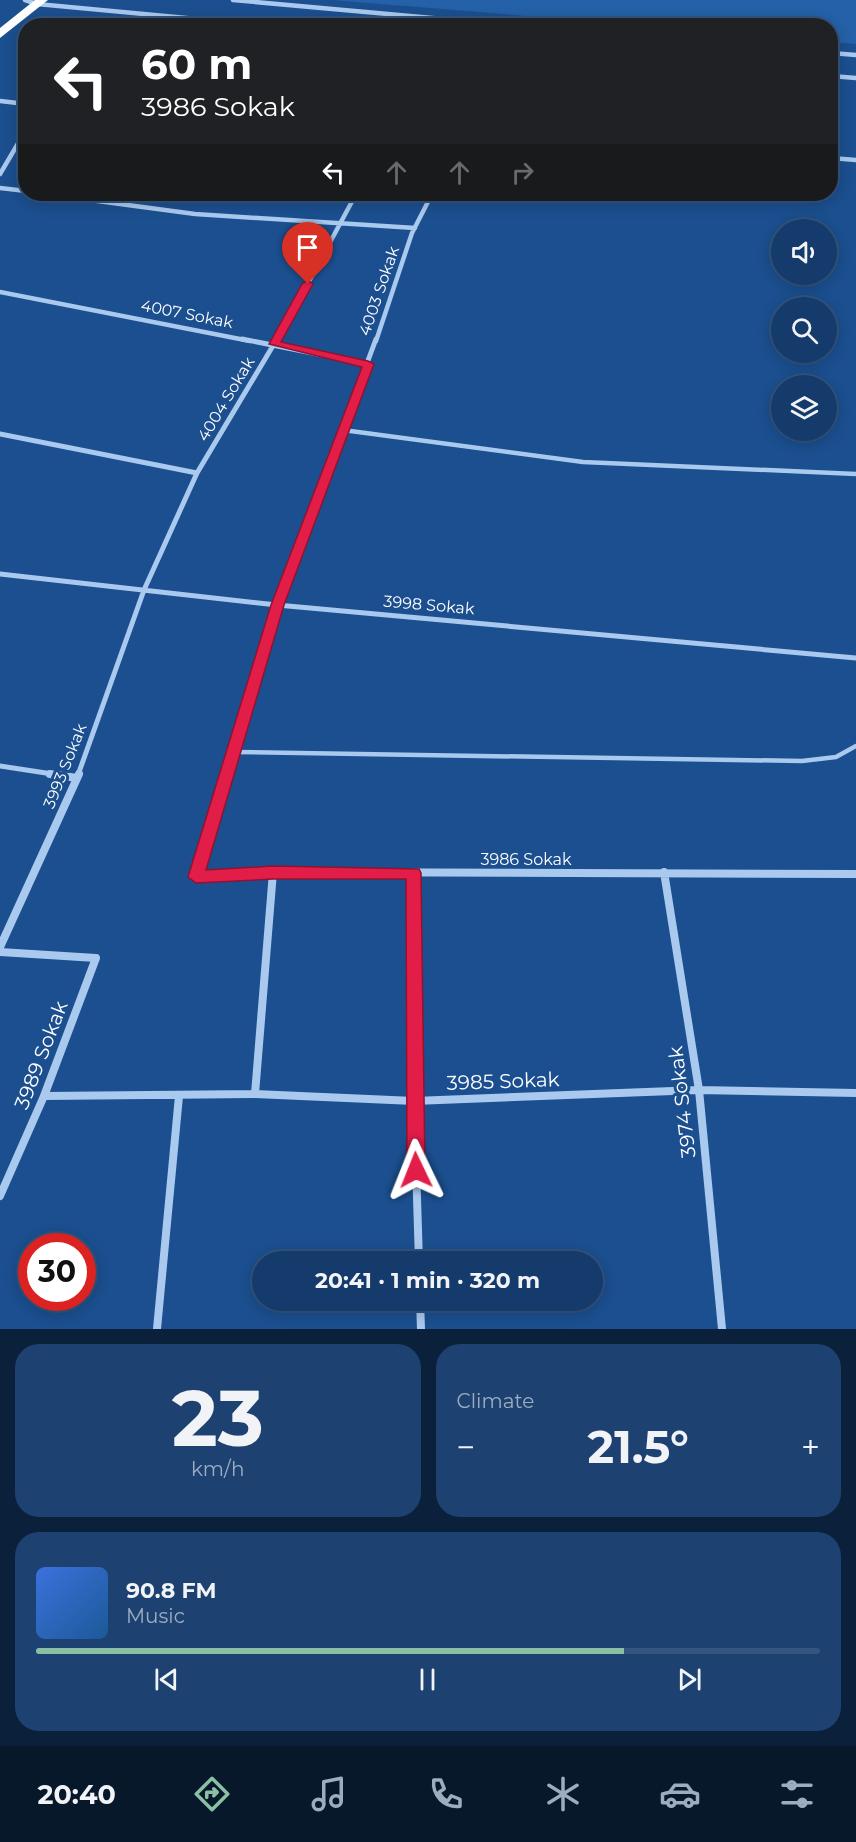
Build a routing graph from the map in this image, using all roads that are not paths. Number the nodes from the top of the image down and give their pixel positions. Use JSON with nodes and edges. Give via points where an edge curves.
{"nodes":[{"id":1,"x":233,"y":0,"type":"edge"},
{"id":2,"x":35,"y":1,"type":"edge"},
{"id":3,"x":196,"y":18,"type":"edge"},
{"id":4,"x":432,"y":18,"type":"edge"},
{"id":5,"x":0,"y":34,"type":"edge"},
{"id":6,"x":838,"y":54,"type":"edge"},
{"id":7,"x":856,"y":56,"type":"edge"},
{"id":8,"x":838,"y":77,"type":"edge"},
{"id":9,"x":856,"y":78,"type":"edge"},
{"id":10,"x":0,"y":101,"type":"edge"},
{"id":11,"x":18,"y":103,"type":"edge"},
{"id":12,"x":18,"y":144,"type":"edge"},
{"id":13,"x":838,"y":159,"type":"edge"},
{"id":14,"x":856,"y":160,"type":"edge"},
{"id":15,"x":0,"y":174,"type":"edge"},
{"id":16,"x":0,"y":188,"type":"edge"},
{"id":17,"x":18,"y":190,"type":"edge"},
{"id":18,"x":98,"y":201,"type":"edge"},
{"id":19,"x":352,"y":201,"type":"edge"},
{"id":20,"x":428,"y":201,"type":"edge"},
{"id":21,"x":340,"y":223,"type":"junction"},
{"id":22,"x":415,"y":228,"type":"junction"},
{"id":23,"x":0,"y":292,"type":"edge"},
{"id":24,"x":275,"y":344,"type":"junction"},
{"id":25,"x":368,"y":364,"type":"junction"},
{"id":26,"x":344,"y":430,"type":"junction"},
{"id":27,"x":0,"y":434,"type":"edge"},
{"id":28,"x":197,"y":473,"type":"junction"},
{"id":29,"x":856,"y":474,"type":"edge"},
{"id":30,"x":0,"y":574,"type":"edge"},
{"id":31,"x":144,"y":590,"type":"junction"},
{"id":32,"x":277,"y":605,"type":"junction"},
{"id":33,"x":856,"y":658,"type":"edge"},
{"id":34,"x":856,"y":746,"type":"edge"},
{"id":35,"x":233,"y":752,"type":"junction"},
{"id":36,"x":0,"y":766,"type":"edge"},
{"id":37,"x":77,"y":778,"type":"junction"},
{"id":38,"x":273,"y":872,"type":"junction"},
{"id":39,"x":664,"y":872,"type":"junction"},
{"id":40,"x":414,"y":873,"type":"junction"},
{"id":41,"x":856,"y":874,"type":"edge"},
{"id":42,"x":196,"y":877,"type":"joint"},
{"id":43,"x":0,"y":947,"type":"edge"},
{"id":44,"x":0,"y":952,"type":"edge"},
{"id":45,"x":699,"y":1090,"type":"junction"},
{"id":46,"x":856,"y":1093,"type":"edge"},
{"id":47,"x":255,"y":1094,"type":"junction"},
{"id":48,"x":44,"y":1096,"type":"junction"},
{"id":49,"x":179,"y":1096,"type":"junction"},
{"id":50,"x":414,"y":1101,"type":"junction"},
{"id":51,"x":0,"y":1197,"type":"edge"},
{"id":52,"x":419,"y":1251,"type":"edge"},
{"id":53,"x":420,"y":1311,"type":"edge"},
{"id":54,"x":158,"y":1329,"type":"edge"},
{"id":55,"x":421,"y":1329,"type":"edge"},
{"id":56,"x":722,"y":1329,"type":"edge"}],
"edges":[{"from":1,"to":4,"type":"street"},
{"from":2,"to":3,"type":"street"},
{"from":2,"to":5,"type":"highway"},
{"from":6,"to":7,"type":"street"},
{"from":8,"to":9,"type":"street"},
{"from":10,"to":11,"type":"street"},
{"from":12,"to":15,"type":"street"},
{"from":13,"to":14,"type":"street"},
{"from":16,"to":17,"type":"street"},
{"from":18,"to":21,"type":"street","via":[[195,214]]},
{"from":19,"to":21,"type":"street","name":"4004 Sokak"},
{"from":20,"to":22,"type":"street","name":"4003 Sokak"},
{"from":21,"to":22,"type":"street"},
{"from":21,"to":24,"type":"street","name":"4004 Sokak"},
{"from":22,"to":25,"type":"street","name":"4003 Sokak"},
{"from":23,"to":24,"type":"street","name":"4007 Sokak"},
{"from":24,"to":25,"type":"street","name":"4007 Sokak"},
{"from":24,"to":28,"type":"street","name":"4004 Sokak"},
{"from":25,"to":26,"type":"street","name":"4003 Sokak"},
{"from":26,"to":29,"type":"lane","via":[[583,462]]},
{"from":26,"to":32,"type":"street","name":"4003 Sokak"},
{"from":27,"to":28,"type":"street"},
{"from":28,"to":31,"type":"street","name":"4004 Sokak"},
{"from":30,"to":31,"type":"street","name":"3998 Sokak"},
{"from":31,"to":32,"type":"street","name":"3998 Sokak"},
{"from":31,"to":37,"type":"street","name":"3993 Sokak"},
{"from":32,"to":33,"type":"street","name":"3998 Sokak"},
{"from":32,"to":35,"type":"street","name":"4003 Sokak"},
{"from":34,"to":35,"type":"lane","via":[[836,757],[811,761]]},
{"from":35,"to":42,"type":"street","name":"4003 Sokak"},
{"from":36,"to":37,"type":"street"},
{"from":37,"to":43,"type":"street","name":"3993 Sokak"},
{"from":38,"to":40,"type":"street","name":"3986 Sokak"},
{"from":38,"to":42,"type":"street","name":"3986 Sokak"},
{"from":38,"to":47,"type":"street"},
{"from":39,"to":40,"type":"street","name":"3986 Sokak"},
{"from":39,"to":41,"type":"street","name":"3986 Sokak"},
{"from":39,"to":45,"type":"street","name":"3974 Sokak"},
{"from":40,"to":50,"type":"street"},
{"from":44,"to":48,"type":"street","name":"3989 Sokak","via":[[96,958]]},
{"from":45,"to":46,"type":"street","name":"3985 Sokak"},
{"from":45,"to":50,"type":"street","name":"3985 Sokak"},
{"from":45,"to":56,"type":"street","name":"3974 Sokak"},
{"from":47,"to":49,"type":"street","name":"3985 Sokak"},
{"from":47,"to":50,"type":"street","name":"3985 Sokak"},
{"from":48,"to":49,"type":"street","name":"3985 Sokak"},
{"from":48,"to":51,"type":"street","name":"3989 Sokak"},
{"from":49,"to":54,"type":"street"},
{"from":50,"to":52,"type":"street"},
{"from":53,"to":55,"type":"street"}]}
